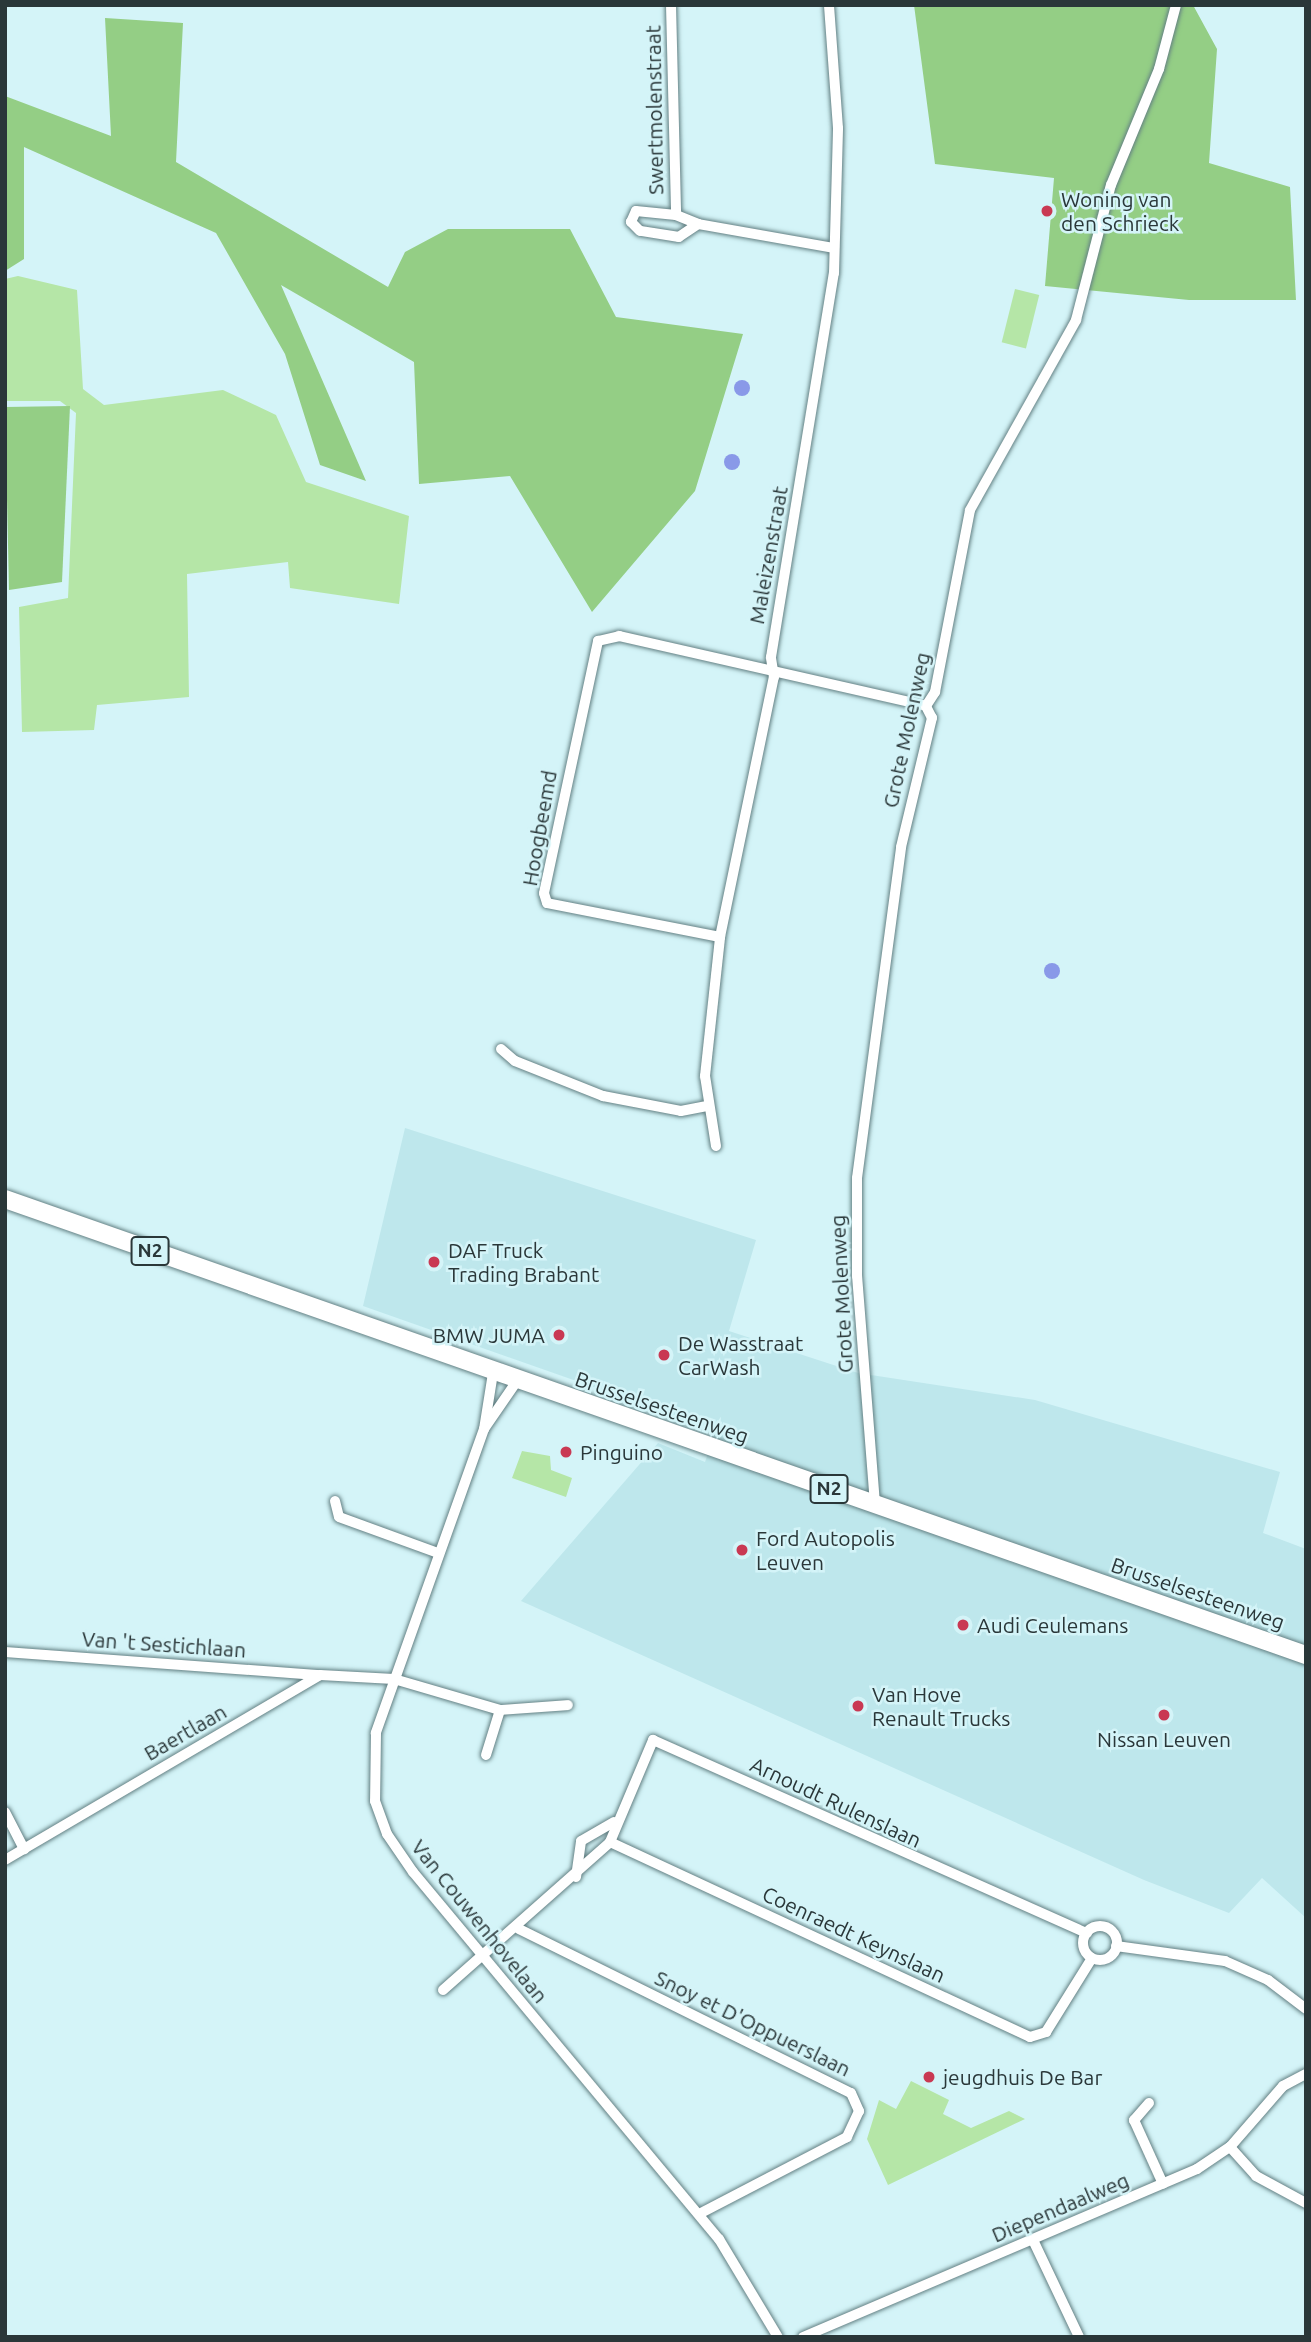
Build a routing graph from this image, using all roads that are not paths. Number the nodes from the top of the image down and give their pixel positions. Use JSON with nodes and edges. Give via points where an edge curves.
{"nodes":[{"id":1,"x":671,"y":5,"type":"edge"},
{"id":2,"x":829,"y":5,"type":"edge"},
{"id":3,"x":1176,"y":5,"type":"edge"},
{"id":4,"x":676,"y":215,"type":"junction"},
{"id":5,"x":698,"y":224,"type":"junction"},
{"id":6,"x":834,"y":248,"type":"junction"},
{"id":7,"x":775,"y":672,"type":"junction"},
{"id":8,"x":926,"y":706,"type":"junction"},
{"id":9,"x":720,"y":937,"type":"junction"},
{"id":10,"x":501,"y":1049,"type":"dead end"},
{"id":11,"x":706,"y":1106,"type":"junction"},
{"id":12,"x":716,"y":1146,"type":"dead end"},
{"id":13,"x":5,"y":1199,"type":"edge"},
{"id":14,"x":493,"y":1373,"type":"junction"},
{"id":15,"x":517,"y":1381,"type":"junction"},
{"id":16,"x":484,"y":1429,"type":"junction"},
{"id":17,"x":335,"y":1501,"type":"dead end"},
{"id":18,"x":875,"y":1504,"type":"junction"},
{"id":19,"x":438,"y":1553,"type":"junction"},
{"id":20,"x":5,"y":1652,"type":"edge"},
{"id":21,"x":1306,"y":1655,"type":"edge"},
{"id":22,"x":320,"y":1675,"type":"junction"},
{"id":23,"x":394,"y":1679,"type":"junction"},
{"id":24,"x":568,"y":1705,"type":"dead end"},
{"id":25,"x":499,"y":1710,"type":"junction"},
{"id":26,"x":486,"y":1755,"type":"dead end"},
{"id":27,"x":5,"y":1812,"type":"edge"},
{"id":28,"x":614,"y":1822,"type":"junction"},
{"id":29,"x":610,"y":1842,"type":"junction"},
{"id":30,"x":24,"y":1849,"type":"junction"},
{"id":31,"x":5,"y":1860,"type":"edge"},
{"id":32,"x":576,"y":1877,"type":"junction"},
{"id":33,"x":519,"y":1929,"type":"junction"},
{"id":34,"x":1087,"y":1933,"type":"junction"},
{"id":35,"x":1116,"y":1946,"type":"junction"},
{"id":36,"x":483,"y":1957,"type":"junction"},
{"id":37,"x":1092,"y":1958,"type":"junction"},
{"id":38,"x":443,"y":1990,"type":"dead end"},
{"id":39,"x":1306,"y":2009,"type":"edge"},
{"id":40,"x":1306,"y":2074,"type":"edge"},
{"id":41,"x":1149,"y":2103,"type":"dead end"},
{"id":42,"x":1230,"y":2147,"type":"junction"},
{"id":43,"x":1163,"y":2184,"type":"junction"},
{"id":44,"x":1306,"y":2203,"type":"edge"},
{"id":45,"x":699,"y":2214,"type":"junction"},
{"id":46,"x":1033,"y":2240,"type":"junction"},
{"id":47,"x":778,"y":2337,"type":"edge"},
{"id":48,"x":803,"y":2337,"type":"edge"},
{"id":49,"x":1079,"y":2337,"type":"edge"}],
"edges":[{"from":1,"to":4,"type":"street","name":"Swertmolenstraat"},
{"from":2,"to":6,"type":"street","name":"Maleizenstraat","via":[[838,128]]},
{"from":3,"to":8,"type":"street","name":"Grote Molenweg","via":[[1159,69],[1111,185],[1076,320],[970,510],[935,692]]},
{"from":4,"to":5,"type":"street","name":"Swertmolenstraat"},
{"from":4,"to":5,"type":"street","name":"Swertmolenstraat","via":[[636,211],[631,222],[640,231],[679,237]]},
{"from":5,"to":6,"type":"street","name":"Swertmolenstraat"},
{"from":6,"to":7,"type":"street","name":"Maleizenstraat","via":[[771,657]]},
{"from":7,"to":8,"type":"street"},
{"from":7,"to":9,"type":"street","name":"Maleizenstraat"},
{"from":7,"to":9,"type":"street","name":"Hoogbeemd","via":[[609,636],[594,652],[544,893],[547,903]]},
{"from":8,"to":18,"type":"street","name":"Grote Molenweg","via":[[932,718],[901,847],[857,1178],[857,1276]]},
{"from":9,"to":11,"type":"street","name":"Maleizenstraat"},
{"from":10,"to":11,"type":"street","via":[[515,1061],[603,1096],[681,1111]]},
{"from":11,"to":12,"type":"street","name":"Maleizenstraat"},
{"from":13,"to":14,"type":"main road","name":"Brusselsesteenweg","number":"N2"},
{"from":14,"to":15,"type":"main road","name":"Brusselsesteenweg","number":"N2"},
{"from":14,"to":16,"type":"street","name":"Van Couwenhovelaan"},
{"from":15,"to":16,"type":"street","name":"Van Couwenhovelaan"},
{"from":15,"to":18,"type":"main road","name":"Brusselsesteenweg","number":"N2"},
{"from":16,"to":19,"type":"street","name":"Van Couwenhovelaan"},
{"from":17,"to":19,"type":"street","via":[[339,1517]]},
{"from":18,"to":21,"type":"main road","name":"Brusselsesteenweg","number":"N2"},
{"from":19,"to":23,"type":"street","name":"Van Couwenhovelaan"},
{"from":20,"to":22,"type":"street","name":"Van 't Sestichlaan"},
{"from":22,"to":23,"type":"street"},
{"from":22,"to":30,"type":"street","name":"Baertlaan"},
{"from":23,"to":25,"type":"street"},
{"from":23,"to":36,"type":"street","name":"Van Couwenhovelaan","via":[[376,1732],[375,1801],[387,1834],[412,1872]]},
{"from":24,"to":25,"type":"street"},
{"from":25,"to":26,"type":"street"},
{"from":27,"to":30,"type":"street"},
{"from":28,"to":29,"type":"street","name":"Arnoudt Rulenslaan"},
{"from":28,"to":32,"type":"street","via":[[581,1841]]},
{"from":28,"to":34,"type":"street","name":"Arnoudt Rulenslaan","via":[[653,1740]]},
{"from":29,"to":32,"type":"street"},
{"from":29,"to":37,"type":"street","name":"Coenraedt Keynslaan","via":[[1030,2037],[1046,2032]]},
{"from":30,"to":31,"type":"street","name":"Baertlaan"},
{"from":32,"to":33,"type":"street"},
{"from":33,"to":36,"type":"street"},
{"from":33,"to":45,"type":"street","name":"Snoy et D'Oppuerslaan","via":[[851,2093],[859,2111],[847,2137]]},
{"from":34,"to":35,"type":"street","name":"Arnoudt Rulenslaan","via":[[1107,1928]]},
{"from":34,"to":37,"type":"street","via":[[1083,1947]]},
{"from":35,"to":37,"type":"street","via":[[1107,1958]]},
{"from":35,"to":39,"type":"street","name":"Arnoudt Rulenslaan","via":[[1225,1961],[1268,1980]]},
{"from":36,"to":38,"type":"street"},
{"from":36,"to":45,"type":"street","name":"Van Couwenhovelaan"},
{"from":40,"to":42,"type":"street","name":"Diependaalweg","via":[[1283,2085]]},
{"from":41,"to":43,"type":"street","via":[[1134,2120]]},
{"from":42,"to":43,"type":"street","name":"Diependaalweg"},
{"from":42,"to":44,"type":"street","via":[[1256,2176]]},
{"from":43,"to":46,"type":"street","name":"Diependaalweg"},
{"from":45,"to":47,"type":"street","name":"Van Couwenhovelaan","via":[[740,2270]]},
{"from":46,"to":48,"type":"street","name":"Diependaalweg"},
{"from":46,"to":49,"type":"street"}]}
